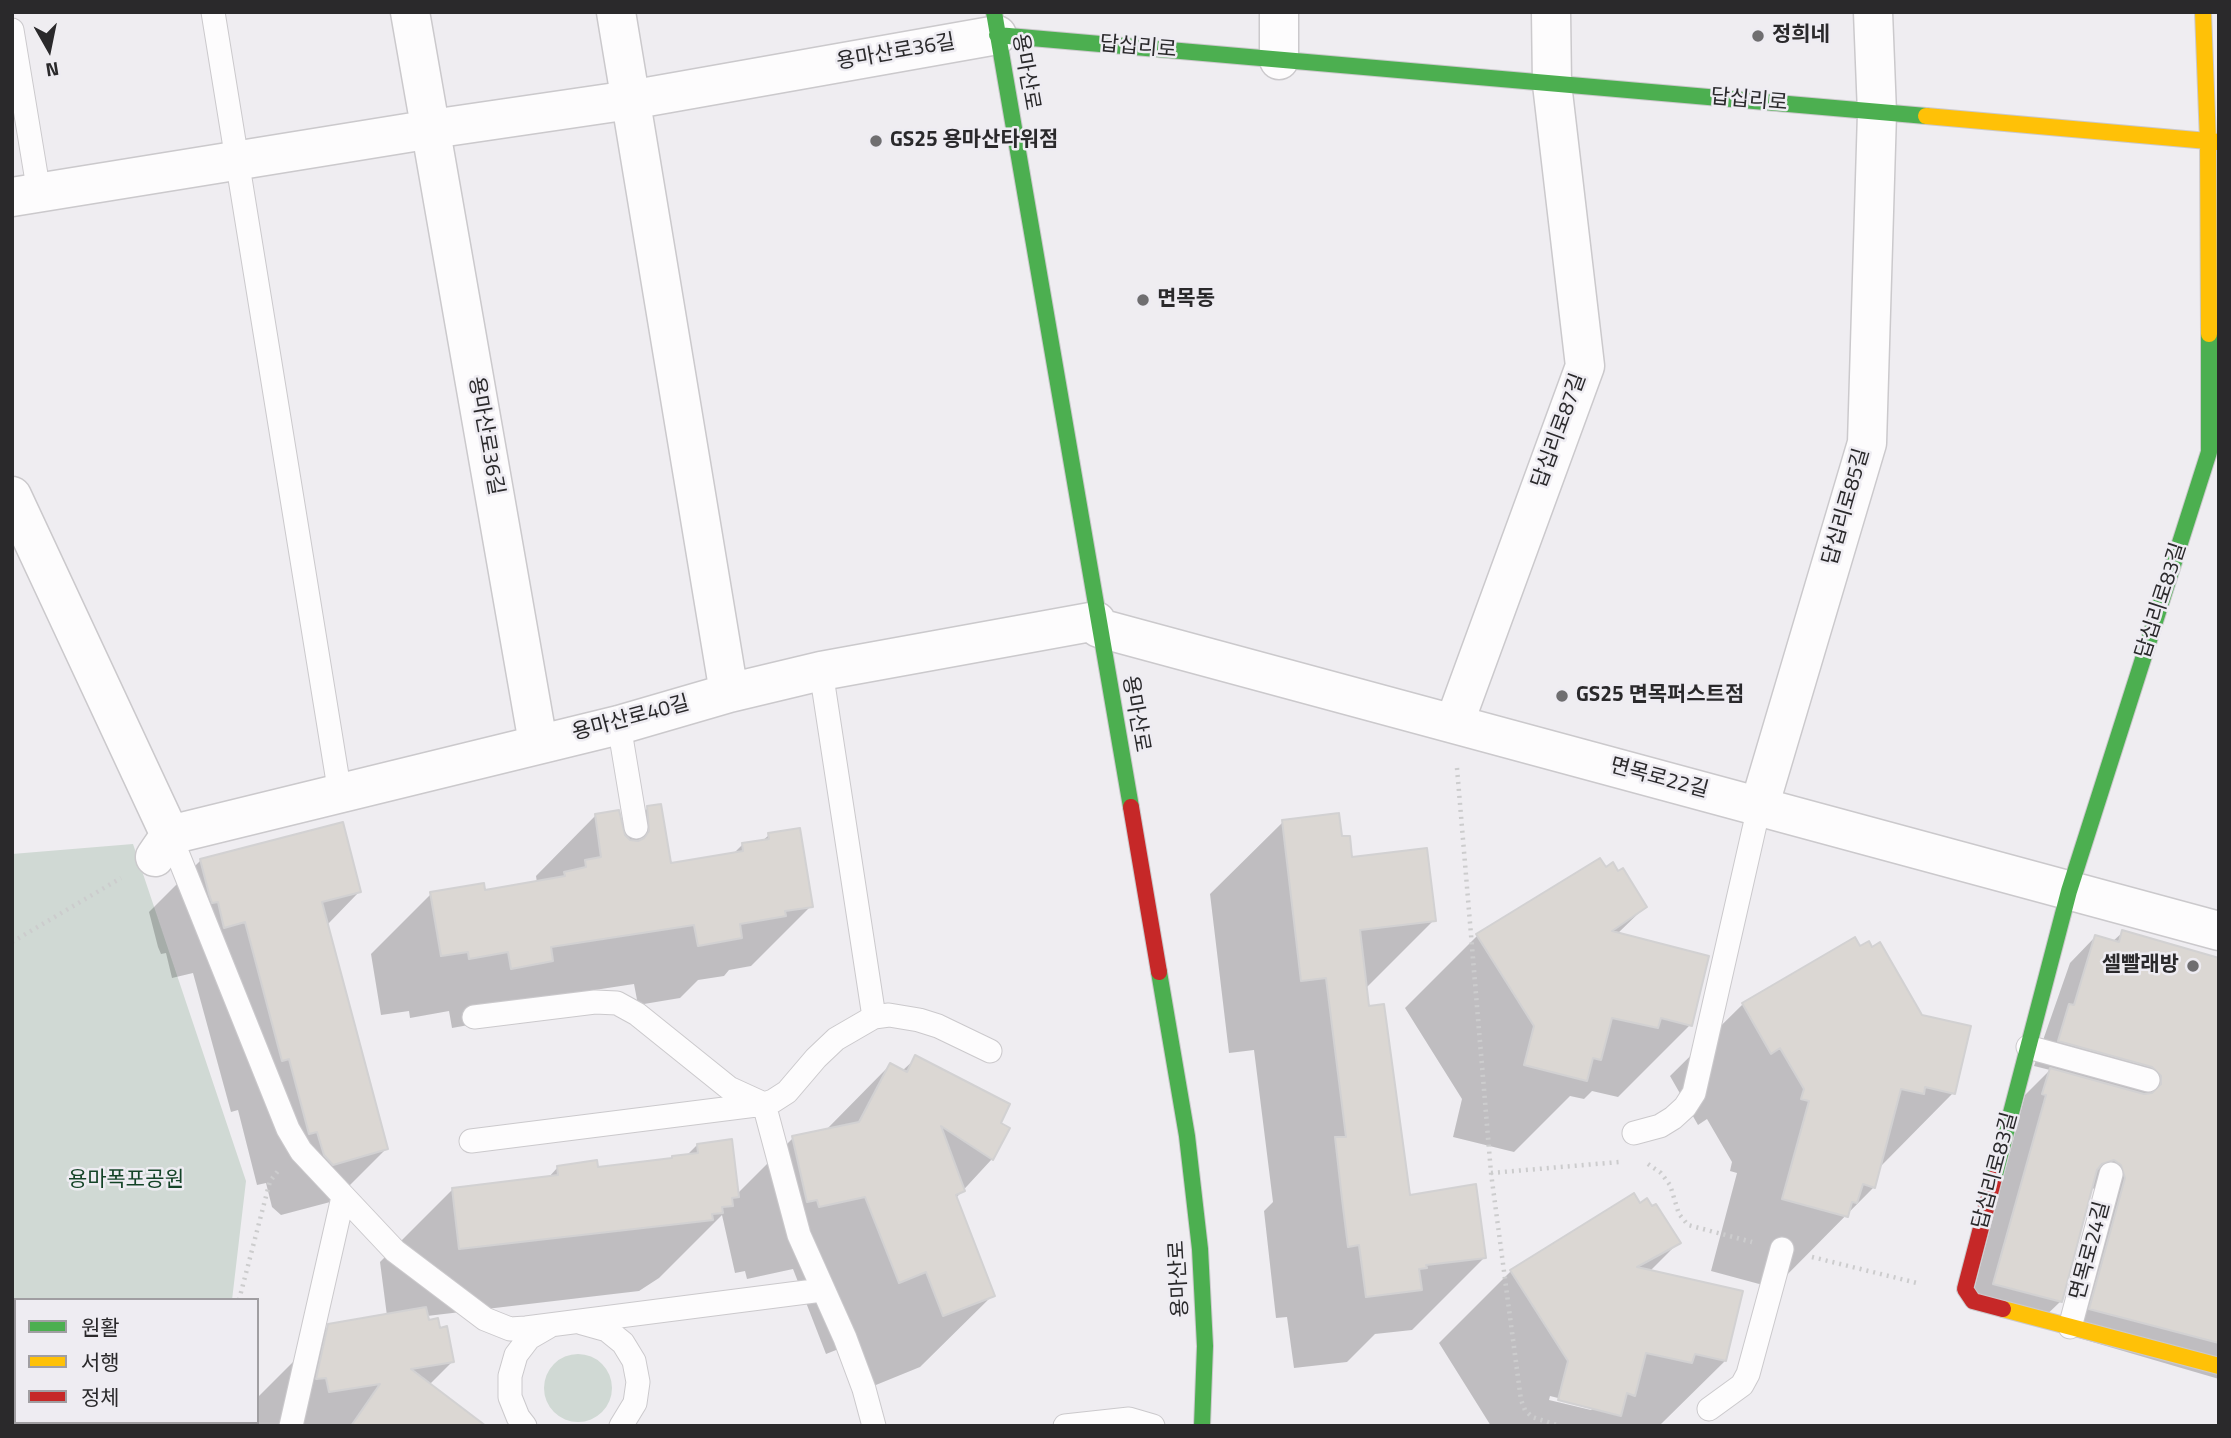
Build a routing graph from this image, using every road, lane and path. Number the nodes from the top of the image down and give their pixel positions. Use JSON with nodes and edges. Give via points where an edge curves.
{"nodes":[{"id":1,"x":214,"y":12,"type":"edge"},
{"id":2,"x":410,"y":12,"type":"edge"},
{"id":3,"x":616,"y":12,"type":"edge"},
{"id":4,"x":1279,"y":12,"type":"edge"},
{"id":5,"x":1551,"y":12,"type":"edge"},
{"id":6,"x":1874,"y":12,"type":"edge"},
{"id":7,"x":2203,"y":12,"type":"edge"},
{"id":8,"x":995,"y":24,"type":"edge"},
{"id":9,"x":12,"y":30,"type":"edge"},
{"id":10,"x":1279,"y":60,"type":"junction"},
{"id":11,"x":1552,"y":84,"type":"junction"},
{"id":12,"x":630,"y":100,"type":"junction"},
{"id":13,"x":1877,"y":113,"type":"junction"},
{"id":14,"x":432,"y":129,"type":"junction"},
{"id":15,"x":2213,"y":142,"type":"edge"},
{"id":16,"x":237,"y":161,"type":"junction"},
{"id":17,"x":26,"y":195,"type":"edge"},
{"id":18,"x":12,"y":496,"type":"edge"},
{"id":19,"x":1098,"y":624,"type":"junction"},
{"id":20,"x":821,"y":671,"type":"junction"},
{"id":21,"x":729,"y":692,"type":"junction"},
{"id":22,"x":1454,"y":724,"type":"junction"},
{"id":23,"x":618,"y":725,"type":"junction"},
{"id":24,"x":538,"y":743,"type":"junction"},
{"id":25,"x":340,"y":794,"type":"junction"},
{"id":26,"x":1759,"y":807,"type":"junction"},
{"id":27,"x":636,"y":827,"type":"dead end"},
{"id":28,"x":162,"y":846,"type":"junction"},
{"id":29,"x":2069,"y":891,"type":"junction"},
{"id":30,"x":2219,"y":931,"type":"edge"},
{"id":31,"x":12,"y":942,"type":"edge"},
{"id":32,"x":474,"y":1017,"type":"dead end"},
{"id":33,"x":874,"y":1017,"type":"junction"},
{"id":34,"x":2028,"y":1048,"type":"junction"},
{"id":35,"x":990,"y":1051,"type":"dead end"},
{"id":36,"x":2148,"y":1080,"type":"dead end"},
{"id":37,"x":764,"y":1104,"type":"junction"},
{"id":38,"x":1634,"y":1133,"type":"dead end"},
{"id":39,"x":471,"y":1141,"type":"dead end"},
{"id":40,"x":298,"y":1146,"type":"junction"},
{"id":41,"x":1640,"y":1160,"type":"dead end"},
{"id":42,"x":1626,"y":1161,"type":"dead end"},
{"id":43,"x":1491,"y":1173,"type":"junction"},
{"id":44,"x":2111,"y":1174,"type":"dead end"},
{"id":45,"x":344,"y":1197,"type":"junction"},
{"id":46,"x":1782,"y":1249,"type":"junction"},
{"id":47,"x":1917,"y":1283,"type":"dead end"},
{"id":48,"x":822,"y":1290,"type":"junction"},
{"id":49,"x":1966,"y":1294,"type":"joint"},
{"id":50,"x":240,"y":1298,"type":"edge"},
{"id":51,"x":568,"y":1322,"type":"junction"},
{"id":52,"x":2070,"y":1327,"type":"junction"},
{"id":53,"x":2219,"y":1366,"type":"edge"},
{"id":54,"x":1709,"y":1409,"type":"dead end"},
{"id":55,"x":291,"y":1426,"type":"edge"},
{"id":56,"x":525,"y":1426,"type":"edge"},
{"id":57,"x":621,"y":1426,"type":"edge"},
{"id":58,"x":874,"y":1426,"type":"edge"},
{"id":59,"x":1065,"y":1426,"type":"edge"},
{"id":60,"x":1153,"y":1426,"type":"edge"},
{"id":61,"x":1202,"y":1426,"type":"edge"},
{"id":62,"x":1560,"y":1426,"type":"edge"}],
"edges":[{"from":1,"to":16,"type":"lane"},
{"from":2,"to":14,"type":"street","name":"용마산로36길"},
{"from":3,"to":12,"type":"street"},
{"from":4,"to":10,"type":"street"},
{"from":5,"to":11,"type":"street","name":"답십리로87길"},
{"from":6,"to":13,"type":"street","name":"답십리로85길"},
{"from":7,"to":15,"type":"street","name":"답십리로83길"},
{"from":8,"to":10,"type":"street","name":"답십리로"},
{"from":8,"to":12,"type":"street","name":"용마산로36길"},
{"from":8,"to":19,"type":"street","name":"용마산로"},
{"from":9,"to":17,"type":"lane"},
{"from":10,"to":11,"type":"street","name":"답십리로"},
{"from":11,"to":13,"type":"street","name":"답십리로"},
{"from":11,"to":22,"type":"street","name":"답십리로87길","via":[[1585,366]]},
{"from":12,"to":14,"type":"street","name":"용마산로36길"},
{"from":12,"to":21,"type":"street"},
{"from":13,"to":15,"type":"street","name":"답십리로"},
{"from":13,"to":26,"type":"street","name":"답십리로85길","via":[[1867,443]]},
{"from":14,"to":16,"type":"street","name":"용마산로36길"},
{"from":14,"to":24,"type":"street","name":"용마산로36길"},
{"from":15,"to":29,"type":"street","name":"답십리로83길","via":[[2209,452]]},
{"from":16,"to":17,"type":"street","name":"용마산로36길"},
{"from":16,"to":25,"type":"lane"},
{"from":18,"to":28,"type":"street"},
{"from":19,"to":20,"type":"street","name":"용마산로40길"},
{"from":19,"to":22,"type":"street","name":"면목로22길"},
{"from":19,"to":61,"type":"street","name":"용마산로","via":[[1186,1136],[1200,1249],[1205,1346]]},
{"from":20,"to":21,"type":"street","name":"용마산로40길"},
{"from":20,"to":33,"type":"lane"},
{"from":21,"to":23,"type":"street","name":"용마산로40길"},
{"from":22,"to":26,"type":"street","name":"면목로22길"},
{"from":22,"to":43,"type":"path"},
{"from":23,"to":24,"type":"street","name":"용마산로40길"},
{"from":23,"to":27,"type":"lane"},
{"from":24,"to":25,"type":"street","name":"용마산로40길"},
{"from":25,"to":28,"type":"street","name":"용마산로40길"},
{"from":26,"to":29,"type":"street","name":"면목로22길"},
{"from":26,"to":38,"type":"lane","via":[[1694,1093],[1674,1118]]},
{"from":28,"to":31,"type":"path"},
{"from":28,"to":40,"type":"lane"},
{"from":29,"to":30,"type":"street","name":"면목로22길"},
{"from":29,"to":34,"type":"street","name":"답십리로83길"},
{"from":32,"to":37,"type":"lane","via":[[617,1003],[729,1088]]},
{"from":33,"to":35,"type":"lane","via":[[889,1014],[919,1020]]},
{"from":33,"to":37,"type":"lane","via":[[836,1039],[786,1092]]},
{"from":34,"to":36,"type":"lane"},
{"from":34,"to":49,"type":"street","name":"답십리로83길"},
{"from":37,"to":39,"type":"lane"},
{"from":37,"to":48,"type":"lane","via":[[799,1235]]},
{"from":40,"to":45,"type":"lane"},
{"from":40,"to":50,"type":"path","via":[[270,1181]]},
{"from":41,"to":46,"type":"path","via":[[1670,1185],[1679,1214],[1688,1225]]},
{"from":42,"to":43,"type":"path"},
{"from":43,"to":62,"type":"path","via":[[1521,1400],[1532,1417]]},
{"from":44,"to":52,"type":"lane","name":"면목로24길"},
{"from":45,"to":51,"type":"lane","via":[[395,1251],[485,1319],[510,1329]]},
{"from":45,"to":55,"type":"lane"},
{"from":46,"to":47,"type":"path"},
{"from":46,"to":54,"type":"lane","via":[[1748,1374],[1742,1385]]},
{"from":48,"to":51,"type":"lane"},
{"from":48,"to":58,"type":"lane","via":[[864,1390]]},
{"from":49,"to":52,"type":"street","name":"면목로24길","via":[[1973,1301]]},
{"from":51,"to":56,"type":"lane","via":[[529,1338],[516,1355],[510,1397]]},
{"from":51,"to":57,"type":"lane","via":[[607,1330],[623,1343],[634,1361],[635,1403]]},
{"from":52,"to":53,"type":"street","name":"면목로24길"},
{"from":59,"to":60,"type":"lane","via":[[1111,1419]]}]}
